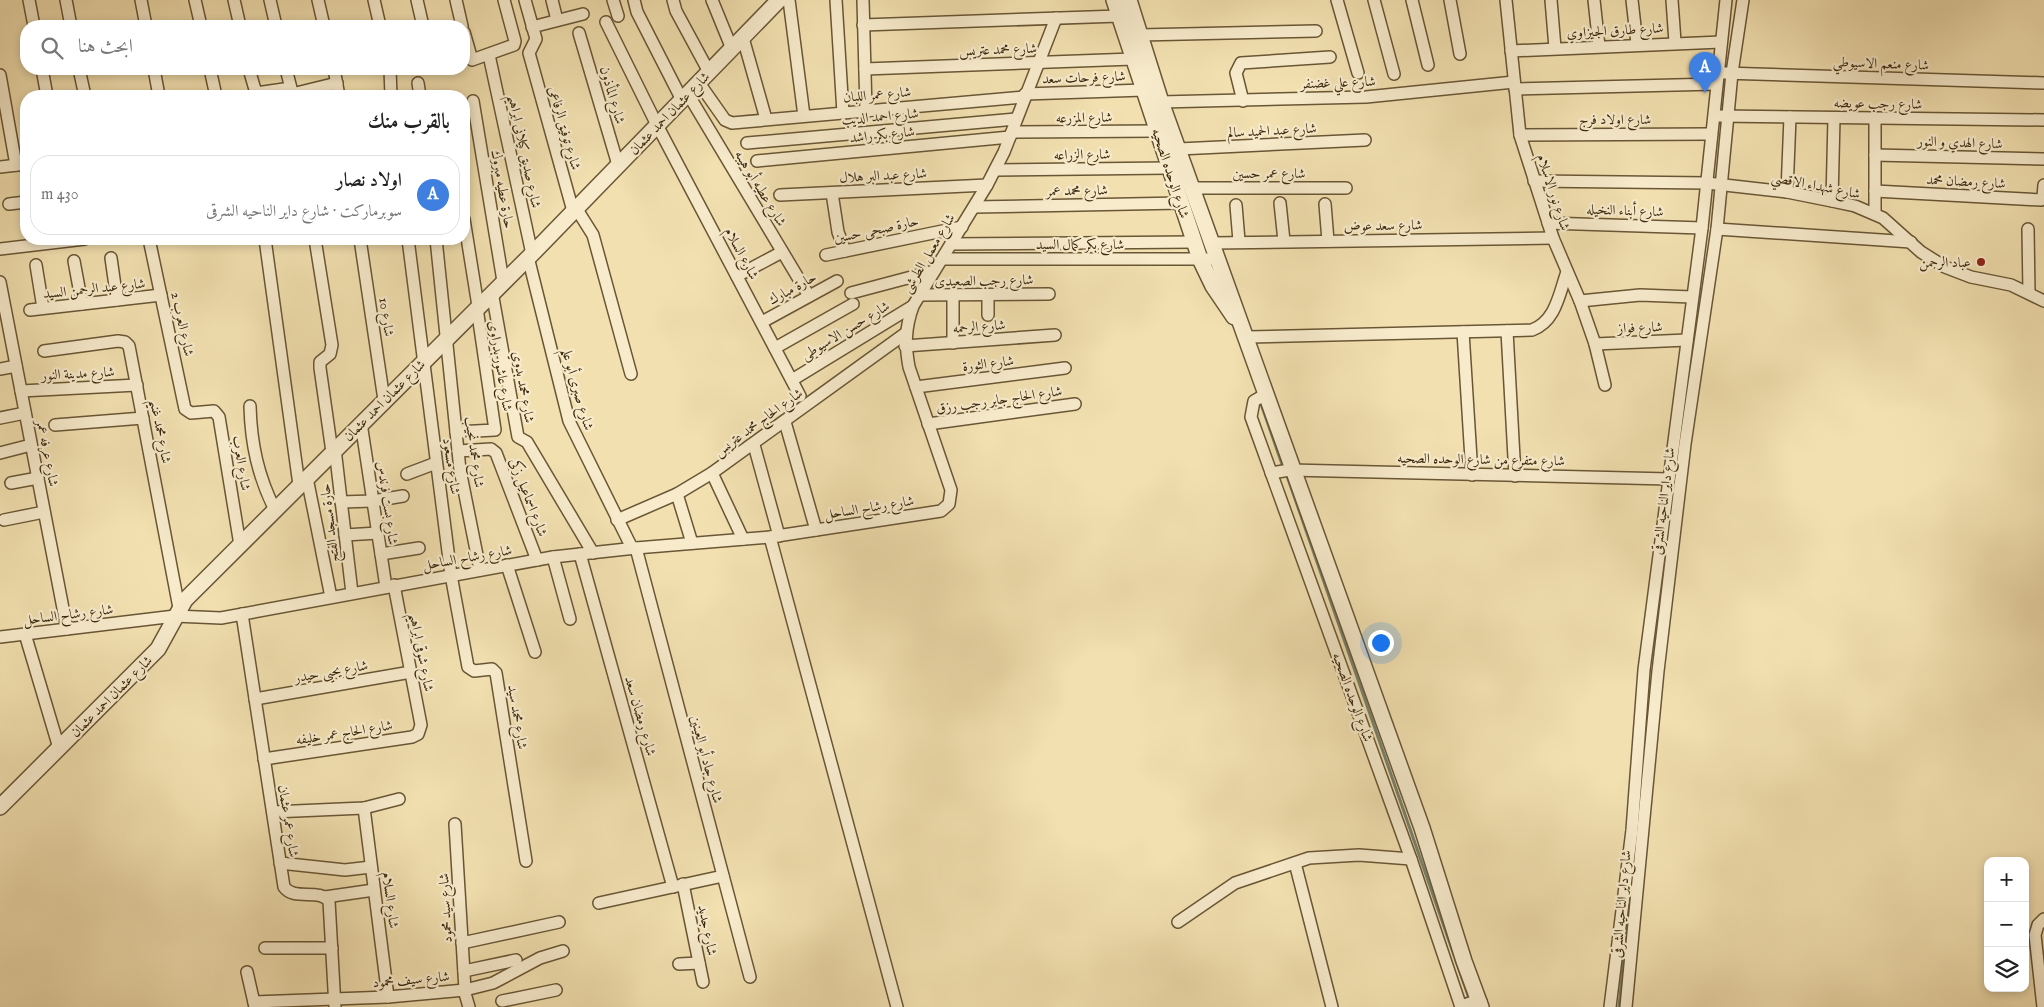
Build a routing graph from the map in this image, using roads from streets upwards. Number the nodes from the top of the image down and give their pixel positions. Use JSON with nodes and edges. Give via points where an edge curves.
{"nodes":[{"id":1,"x":29,"y":0,"type":"edge"},
{"id":2,"x":66,"y":0,"type":"edge"},
{"id":3,"x":141,"y":0,"type":"edge"},
{"id":4,"x":196,"y":0,"type":"edge"},
{"id":5,"x":234,"y":0,"type":"edge"},
{"id":6,"x":270,"y":0,"type":"edge"},
{"id":7,"x":318,"y":0,"type":"edge"},
{"id":8,"x":374,"y":0,"type":"edge"},
{"id":9,"x":417,"y":0,"type":"edge"},
{"id":10,"x":456,"y":0,"type":"edge"},
{"id":11,"x":504,"y":0,"type":"edge"},
{"id":12,"x":526,"y":0,"type":"edge"},
{"id":13,"x":552,"y":0,"type":"edge"},
{"id":14,"x":614,"y":0,"type":"edge"},
{"id":15,"x":634,"y":0,"type":"edge"},
{"id":16,"x":673,"y":0,"type":"edge"},
{"id":17,"x":712,"y":0,"type":"edge"},
{"id":18,"x":779,"y":0,"type":"edge"},
{"id":19,"x":789,"y":0,"type":"edge"},
{"id":20,"x":836,"y":0,"type":"edge"},
{"id":21,"x":862,"y":0,"type":"edge"},
{"id":22,"x":1114,"y":0,"type":"edge"},
{"id":23,"x":1129,"y":0,"type":"edge"},
{"id":24,"x":1337,"y":0,"type":"edge"},
{"id":25,"x":1374,"y":0,"type":"edge"},
{"id":26,"x":1412,"y":0,"type":"edge"},
{"id":27,"x":1450,"y":0,"type":"edge"},
{"id":28,"x":1506,"y":0,"type":"edge"},
{"id":29,"x":1551,"y":0,"type":"edge"},
{"id":30,"x":1594,"y":0,"type":"edge"},
{"id":31,"x":1632,"y":0,"type":"edge"},
{"id":32,"x":1672,"y":0,"type":"edge"},
{"id":33,"x":1726,"y":0,"type":"edge"},
{"id":34,"x":1743,"y":0,"type":"edge"},
{"id":35,"x":582,"y":14,"type":"dead end"},
{"id":36,"x":618,"y":16,"type":"dead end"},
{"id":37,"x":1119,"y":16,"type":"junction"},
{"id":38,"x":1056,"y":18,"type":"junction"},
{"id":39,"x":33,"y":20,"type":"edge"},
{"id":40,"x":70,"y":20,"type":"edge"},
{"id":41,"x":145,"y":20,"type":"edge"},
{"id":42,"x":200,"y":20,"type":"edge"},
{"id":43,"x":239,"y":20,"type":"edge"},
{"id":44,"x":275,"y":20,"type":"edge"},
{"id":45,"x":323,"y":20,"type":"edge"},
{"id":46,"x":379,"y":20,"type":"edge"},
{"id":47,"x":422,"y":20,"type":"edge"},
{"id":48,"x":461,"y":20,"type":"edge"},
{"id":49,"x":557,"y":20,"type":"junction"},
{"id":50,"x":606,"y":22,"type":"dead end"},
{"id":51,"x":863,"y":25,"type":"junction"},
{"id":52,"x":532,"y":27,"type":"junction"},
{"id":53,"x":1316,"y":31,"type":"dead end"},
{"id":54,"x":579,"y":33,"type":"dead end"},
{"id":55,"x":1140,"y":35,"type":"junction"},
{"id":56,"x":1675,"y":42,"type":"junction"},
{"id":57,"x":1720,"y":42,"type":"junction"},
{"id":58,"x":738,"y":43,"type":"junction"},
{"id":59,"x":1637,"y":44,"type":"junction"},
{"id":60,"x":1598,"y":46,"type":"junction"},
{"id":61,"x":1555,"y":48,"type":"junction"},
{"id":62,"x":1511,"y":51,"type":"junction"},
{"id":63,"x":1460,"y":54,"type":"dead end"},
{"id":64,"x":489,"y":55,"type":"junction"},
{"id":65,"x":1330,"y":57,"type":"dead end"},
{"id":66,"x":470,"y":58,"type":"edge"},
{"id":67,"x":1133,"y":59,"type":"junction"},
{"id":68,"x":1037,"y":62,"type":"junction"},
{"id":69,"x":1428,"y":65,"type":"dead end"},
{"id":70,"x":865,"y":69,"type":"junction"},
{"id":71,"x":1358,"y":73,"type":"dead end"},
{"id":72,"x":1732,"y":73,"type":"junction"},
{"id":73,"x":1394,"y":74,"type":"dead end"},
{"id":74,"x":0,"y":75,"type":"edge"},
{"id":75,"x":43,"y":75,"type":"edge"},
{"id":76,"x":80,"y":75,"type":"edge"},
{"id":77,"x":155,"y":75,"type":"edge"},
{"id":78,"x":211,"y":75,"type":"edge"},
{"id":79,"x":251,"y":75,"type":"edge"},
{"id":80,"x":287,"y":75,"type":"edge"},
{"id":81,"x":335,"y":75,"type":"edge"},
{"id":82,"x":390,"y":75,"type":"edge"},
{"id":83,"x":704,"y":77,"type":"junction"},
{"id":84,"x":1717,"y":78,"type":"junction"},
{"id":85,"x":2044,"y":82,"type":"edge"},
{"id":86,"x":337,"y":83,"type":"junction"},
{"id":87,"x":418,"y":83,"type":"dead end"},
{"id":88,"x":1515,"y":85,"type":"junction"},
{"id":89,"x":45,"y":90,"type":"edge"},
{"id":90,"x":84,"y":90,"type":"edge"},
{"id":91,"x":158,"y":90,"type":"edge"},
{"id":92,"x":215,"y":90,"type":"edge"},
{"id":93,"x":255,"y":90,"type":"edge"},
{"id":94,"x":291,"y":90,"type":"edge"},
{"id":95,"x":311,"y":90,"type":"edge"},
{"id":96,"x":338,"y":90,"type":"edge"},
{"id":97,"x":391,"y":90,"type":"edge"},
{"id":98,"x":419,"y":90,"type":"edge"},
{"id":99,"x":1144,"y":90,"type":"junction"},
{"id":100,"x":1024,"y":96,"type":"junction"},
{"id":101,"x":685,"y":97,"type":"junction"},
{"id":102,"x":1243,"y":100,"type":"junction"},
{"id":103,"x":473,"y":101,"type":"dead end"},
{"id":104,"x":866,"y":110,"type":"junction"},
{"id":105,"x":843,"y":112,"type":"junction"},
{"id":106,"x":804,"y":116,"type":"junction"},
{"id":107,"x":1159,"y":116,"type":"junction"},
{"id":108,"x":1713,"y":116,"type":"junction"},
{"id":109,"x":1727,"y":116,"type":"junction"},
{"id":110,"x":1790,"y":117,"type":"junction"},
{"id":111,"x":1834,"y":118,"type":"junction"},
{"id":112,"x":1875,"y":118,"type":"junction"},
{"id":113,"x":1016,"y":119,"type":"junction"},
{"id":114,"x":766,"y":120,"type":"junction"},
{"id":115,"x":2044,"y":120,"type":"edge"},
{"id":116,"x":657,"y":125,"type":"junction"},
{"id":117,"x":1011,"y":134,"type":"junction"},
{"id":118,"x":1711,"y":134,"type":"junction"},
{"id":119,"x":1520,"y":135,"type":"junction"},
{"id":120,"x":1365,"y":140,"type":"dead end"},
{"id":121,"x":747,"y":144,"type":"dead end"},
{"id":122,"x":1179,"y":149,"type":"junction"},
{"id":123,"x":1875,"y":155,"type":"junction"},
{"id":124,"x":2044,"y":159,"type":"edge"},
{"id":125,"x":20,"y":161,"type":"edge"},
{"id":126,"x":757,"y":161,"type":"dead end"},
{"id":127,"x":20,"y":165,"type":"edge"},
{"id":128,"x":618,"y":165,"type":"junction"},
{"id":129,"x":0,"y":167,"type":"edge"},
{"id":130,"x":1169,"y":168,"type":"junction"},
{"id":131,"x":995,"y":170,"type":"junction"},
{"id":132,"x":1534,"y":181,"type":"junction"},
{"id":133,"x":1706,"y":183,"type":"junction"},
{"id":134,"x":988,"y":184,"type":"junction"},
{"id":135,"x":1721,"y":184,"type":"junction"},
{"id":136,"x":2044,"y":185,"type":"edge"},
{"id":137,"x":1194,"y":188,"type":"junction"},
{"id":138,"x":1346,"y":188,"type":"dead end"},
{"id":139,"x":1787,"y":192,"type":"junction"},
{"id":140,"x":1875,"y":192,"type":"junction"},
{"id":141,"x":832,"y":193,"type":"junction"},
{"id":142,"x":780,"y":196,"type":"dead end"},
{"id":143,"x":1832,"y":201,"type":"junction"},
{"id":144,"x":20,"y":203,"type":"edge"},
{"id":145,"x":1181,"y":203,"type":"junction"},
{"id":146,"x":1280,"y":203,"type":"dead end"},
{"id":147,"x":9,"y":204,"type":"dead end"},
{"id":148,"x":1325,"y":204,"type":"dead end"},
{"id":149,"x":1236,"y":205,"type":"dead end"},
{"id":150,"x":974,"y":207,"type":"junction"},
{"id":151,"x":574,"y":210,"type":"junction"},
{"id":152,"x":1875,"y":214,"type":"junction"},
{"id":153,"x":1548,"y":223,"type":"junction"},
{"id":154,"x":962,"y":227,"type":"junction"},
{"id":155,"x":1702,"y":228,"type":"junction"},
{"id":156,"x":1717,"y":229,"type":"junction"},
{"id":157,"x":2028,"y":229,"type":"dead end"},
{"id":158,"x":1553,"y":238,"type":"junction"},
{"id":159,"x":1239,"y":241,"type":"junction"},
{"id":160,"x":1284,"y":241,"type":"junction"},
{"id":161,"x":1328,"y":241,"type":"junction"},
{"id":162,"x":1194,"y":242,"type":"junction"},
{"id":163,"x":1911,"y":242,"type":"junction"},
{"id":164,"x":1213,"y":243,"type":"junction"},
{"id":165,"x":951,"y":244,"type":"junction"},
{"id":166,"x":34,"y":245,"type":"edge"},
{"id":167,"x":151,"y":245,"type":"edge"},
{"id":168,"x":266,"y":245,"type":"edge"},
{"id":169,"x":316,"y":245,"type":"edge"},
{"id":170,"x":361,"y":245,"type":"edge"},
{"id":171,"x":409,"y":245,"type":"edge"},
{"id":172,"x":437,"y":245,"type":"edge"},
{"id":173,"x":468,"y":245,"type":"edge"},
{"id":174,"x":0,"y":249,"type":"edge"},
{"id":175,"x":845,"y":251,"type":"junction"},
{"id":176,"x":782,"y":252,"type":"junction"},
{"id":177,"x":530,"y":255,"type":"junction"},
{"id":178,"x":826,"y":255,"type":"dead end"},
{"id":179,"x":111,"y":258,"type":"dead end"},
{"id":180,"x":942,"y":259,"type":"junction"},
{"id":181,"x":1200,"y":259,"type":"junction"},
{"id":182,"x":1219,"y":259,"type":"junction"},
{"id":183,"x":74,"y":261,"type":"dead end"},
{"id":184,"x":36,"y":265,"type":"dead end"},
{"id":185,"x":934,"y":271,"type":"junction"},
{"id":186,"x":1567,"y":272,"type":"junction"},
{"id":187,"x":737,"y":276,"type":"junction"},
{"id":188,"x":837,"y":281,"type":"dead end"},
{"id":189,"x":503,"y":282,"type":"junction"},
{"id":190,"x":0,"y":286,"type":"edge"},
{"id":191,"x":492,"y":292,"type":"junction"},
{"id":192,"x":2029,"y":293,"type":"junction"},
{"id":193,"x":1048,"y":294,"type":"dead end"},
{"id":194,"x":161,"y":295,"type":"junction"},
{"id":195,"x":920,"y":295,"type":"junction"},
{"id":196,"x":953,"y":295,"type":"junction"},
{"id":197,"x":988,"y":295,"type":"junction"},
{"id":198,"x":809,"y":296,"type":"junction"},
{"id":199,"x":1692,"y":297,"type":"junction"},
{"id":200,"x":117,"y":300,"type":"junction"},
{"id":201,"x":2044,"y":300,"type":"edge"},
{"id":202,"x":1580,"y":301,"type":"junction"},
{"id":203,"x":82,"y":304,"type":"junction"},
{"id":204,"x":913,"y":306,"type":"junction"},
{"id":205,"x":478,"y":307,"type":"junction"},
{"id":206,"x":43,"y":308,"type":"junction"},
{"id":207,"x":30,"y":310,"type":"dead end"},
{"id":208,"x":988,"y":315,"type":"dead end"},
{"id":209,"x":762,"y":322,"type":"junction"},
{"id":210,"x":4,"y":328,"type":"edge"},
{"id":211,"x":1507,"y":331,"type":"junction"},
{"id":212,"x":1463,"y":332,"type":"junction"},
{"id":213,"x":906,"y":333,"type":"junction"},
{"id":214,"x":1055,"y":335,"type":"dead end"},
{"id":215,"x":1247,"y":337,"type":"junction"},
{"id":216,"x":447,"y":338,"type":"junction"},
{"id":217,"x":1687,"y":340,"type":"junction"},
{"id":218,"x":953,"y":343,"type":"junction"},
{"id":219,"x":1595,"y":344,"type":"junction"},
{"id":220,"x":905,"y":346,"type":"junction"},
{"id":221,"x":775,"y":348,"type":"junction"},
{"id":222,"x":44,"y":351,"type":"dead end"},
{"id":223,"x":422,"y":362,"type":"junction"},
{"id":224,"x":16,"y":366,"type":"junction"},
{"id":225,"x":1065,"y":368,"type":"dead end"},
{"id":226,"x":0,"y":369,"type":"edge"},
{"id":227,"x":632,"y":374,"type":"dead end"},
{"id":228,"x":792,"y":380,"type":"junction"},
{"id":229,"x":137,"y":385,"type":"junction"},
{"id":230,"x":1605,"y":385,"type":"dead end"},
{"id":231,"x":916,"y":387,"type":"junction"},
{"id":232,"x":21,"y":391,"type":"junction"},
{"id":233,"x":1266,"y":394,"type":"junction"},
{"id":234,"x":800,"y":396,"type":"dead end"},
{"id":235,"x":384,"y":400,"type":"junction"},
{"id":236,"x":1075,"y":404,"type":"dead end"},
{"id":237,"x":250,"y":406,"type":"dead end"},
{"id":238,"x":25,"y":413,"type":"junction"},
{"id":239,"x":191,"y":413,"type":"joint"},
{"id":240,"x":0,"y":418,"type":"edge"},
{"id":241,"x":143,"y":418,"type":"junction"},
{"id":242,"x":785,"y":422,"type":"junction"},
{"id":243,"x":362,"y":423,"type":"junction"},
{"id":244,"x":928,"y":424,"type":"junction"},
{"id":245,"x":55,"y":425,"type":"dead end"},
{"id":246,"x":456,"y":432,"type":"junction"},
{"id":247,"x":31,"y":445,"type":"junction"},
{"id":248,"x":754,"y":445,"type":"junction"},
{"id":249,"x":333,"y":450,"type":"junction"},
{"id":250,"x":458,"y":451,"type":"junction"},
{"id":251,"x":0,"y":452,"type":"edge"},
{"id":252,"x":436,"y":463,"type":"junction"},
{"id":253,"x":1284,"y":471,"type":"junction"},
{"id":254,"x":712,"y":473,"type":"junction"},
{"id":255,"x":407,"y":474,"type":"dead end"},
{"id":256,"x":1472,"y":475,"type":"junction"},
{"id":257,"x":1515,"y":476,"type":"junction"},
{"id":258,"x":38,"y":478,"type":"junction"},
{"id":259,"x":1669,"y":479,"type":"junction"},
{"id":260,"x":303,"y":481,"type":"junction"},
{"id":261,"x":11,"y":483,"type":"dead end"},
{"id":262,"x":677,"y":494,"type":"junction"},
{"id":263,"x":403,"y":496,"type":"dead end"},
{"id":264,"x":373,"y":501,"type":"junction"},
{"id":265,"x":341,"y":502,"type":"junction"},
{"id":266,"x":275,"y":510,"type":"junction"},
{"id":267,"x":941,"y":511,"type":"joint"},
{"id":268,"x":44,"y":512,"type":"junction"},
{"id":269,"x":4,"y":520,"type":"dead end"},
{"id":270,"x":617,"y":520,"type":"junction"},
{"id":271,"x":816,"y":530,"type":"junction"},
{"id":272,"x":378,"y":532,"type":"junction"},
{"id":273,"x":345,"y":535,"type":"junction"},
{"id":274,"x":775,"y":536,"type":"junction"},
{"id":275,"x":743,"y":539,"type":"junction"},
{"id":276,"x":692,"y":543,"type":"junction"},
{"id":277,"x":240,"y":545,"type":"junction"},
{"id":278,"x":419,"y":548,"type":"dead end"},
{"id":279,"x":634,"y":548,"type":"junction"},
{"id":280,"x":592,"y":553,"type":"junction"},
{"id":281,"x":381,"y":554,"type":"junction"},
{"id":282,"x":580,"y":554,"type":"junction"},
{"id":283,"x":553,"y":558,"type":"junction"},
{"id":284,"x":537,"y":560,"type":"junction"},
{"id":285,"x":507,"y":565,"type":"junction"},
{"id":286,"x":480,"y":570,"type":"junction"},
{"id":287,"x":451,"y":575,"type":"junction"},
{"id":288,"x":390,"y":586,"type":"junction"},
{"id":289,"x":352,"y":593,"type":"junction"},
{"id":290,"x":331,"y":597,"type":"junction"},
{"id":291,"x":177,"y":612,"type":"junction"},
{"id":292,"x":242,"y":614,"type":"junction"},
{"id":293,"x":570,"y":618,"type":"dead end"},
{"id":294,"x":66,"y":629,"type":"junction"},
{"id":295,"x":25,"y":634,"type":"junction"},
{"id":296,"x":0,"y":638,"type":"edge"},
{"id":297,"x":535,"y":652,"type":"dead end"},
{"id":298,"x":411,"y":672,"type":"junction"},
{"id":299,"x":255,"y":699,"type":"junction"},
{"id":300,"x":421,"y":725,"type":"joint"},
{"id":301,"x":59,"y":748,"type":"junction"},
{"id":302,"x":264,"y":759,"type":"junction"},
{"id":303,"x":399,"y":799,"type":"dead end"},
{"id":304,"x":0,"y":807,"type":"edge"},
{"id":305,"x":364,"y":808,"type":"junction"},
{"id":306,"x":272,"y":812,"type":"junction"},
{"id":307,"x":455,"y":824,"type":"dead end"},
{"id":308,"x":1411,"y":859,"type":"junction"},
{"id":309,"x":526,"y":861,"type":"dead end"},
{"id":310,"x":280,"y":863,"type":"junction"},
{"id":311,"x":1295,"y":863,"type":"junction"},
{"id":312,"x":371,"y":867,"type":"junction"},
{"id":313,"x":723,"y":876,"type":"junction"},
{"id":314,"x":678,"y":886,"type":"junction"},
{"id":315,"x":374,"y":890,"type":"junction"},
{"id":316,"x":325,"y":896,"type":"junction"},
{"id":317,"x":599,"y":903,"type":"dead end"},
{"id":318,"x":2044,"y":919,"type":"edge"},
{"id":319,"x":559,"y":922,"type":"dead end"},
{"id":320,"x":1178,"y":922,"type":"dead end"},
{"id":321,"x":462,"y":943,"type":"junction"},
{"id":322,"x":266,"y":948,"type":"dead end"},
{"id":323,"x":332,"y":948,"type":"junction"},
{"id":324,"x":563,"y":951,"type":"dead end"},
{"id":325,"x":516,"y":960,"type":"dead end"},
{"id":326,"x":699,"y":963,"type":"junction"},
{"id":327,"x":679,"y":964,"type":"dead end"},
{"id":328,"x":464,"y":971,"type":"junction"},
{"id":329,"x":247,"y":972,"type":"dead end"},
{"id":330,"x":750,"y":977,"type":"dead end"},
{"id":331,"x":703,"y":982,"type":"dead end"},
{"id":332,"x":493,"y":983,"type":"junction"},
{"id":333,"x":464,"y":990,"type":"junction"},
{"id":334,"x":556,"y":990,"type":"dead end"},
{"id":335,"x":383,"y":1000,"type":"edge"},
{"id":336,"x":334,"y":1003,"type":"edge"},
{"id":337,"x":354,"y":1003,"type":"edge"},
{"id":338,"x":294,"y":1004,"type":"edge"},
{"id":339,"x":504,"y":1004,"type":"edge"},
{"id":340,"x":254,"y":1005,"type":"edge"},
{"id":341,"x":1471,"y":1005,"type":"edge"},
{"id":342,"x":468,"y":1007,"type":"edge"},
{"id":343,"x":897,"y":1007,"type":"edge"},
{"id":344,"x":1332,"y":1007,"type":"edge"},
{"id":345,"x":1610,"y":1007,"type":"edge"},
{"id":346,"x":1626,"y":1007,"type":"edge"},
{"id":347,"x":2043,"y":1007,"type":"edge"}],
"edges":[{"from":1,"to":39,"type":"street"},
{"from":2,"to":40,"type":"street"},
{"from":3,"to":41,"type":"street"},
{"from":4,"to":42,"type":"street"},
{"from":5,"to":43,"type":"street"},
{"from":6,"to":44,"type":"street"},
{"from":7,"to":45,"type":"street"},
{"from":8,"to":46,"type":"street"},
{"from":9,"to":47,"type":"street"},
{"from":10,"to":48,"type":"street"},
{"from":11,"to":64,"type":"street","via":[[515,40],[513,46]]},
{"from":12,"to":52,"type":"street"},
{"from":13,"to":49,"type":"street"},
{"from":14,"to":36,"type":"street"},
{"from":15,"to":101,"type":"street","name":"شارع عطيه أبو هيبه","via":[[651,39]]},
{"from":16,"to":83,"type":"street"},
{"from":17,"to":58,"type":"street"},
{"from":18,"to":58,"type":"street","name":"شارع عثمان احمد عثمان"},
{"from":19,"to":106,"type":"street"},
{"from":20,"to":105,"type":"street"},
{"from":21,"to":51,"type":"street"},
{"from":22,"to":37,"type":"street","name":"شارع الوحده الصحيه"},
{"from":23,"to":55,"type":"street","name":"شارع الوحده الصحيه"},
{"from":24,"to":71,"type":"street"},
{"from":25,"to":73,"type":"street"},
{"from":26,"to":69,"type":"street"},
{"from":27,"to":63,"type":"street"},
{"from":28,"to":62,"type":"street","name":"شارع نور الاسلام"},
{"from":29,"to":61,"type":"street"},
{"from":30,"to":60,"type":"street"},
{"from":31,"to":59,"type":"street"},
{"from":32,"to":56,"type":"street"},
{"from":33,"to":57,"type":"street","name":"شارع داير الناحيه الشرقى"},
{"from":34,"to":72,"type":"street","name":"شارع داير الناحيه الشرقى"},
{"from":35,"to":49,"type":"street"},
{"from":37,"to":38,"type":"street"},
{"from":37,"to":67,"type":"street","name":"شارع الوحده الصحيه"},
{"from":38,"to":51,"type":"street"},
{"from":38,"to":68,"type":"street","name":"شارع معمل الطرشى"},
{"from":49,"to":52,"type":"street"},
{"from":50,"to":116,"type":"street","name":"شارع السلام"},
{"from":51,"to":70,"type":"street"},
{"from":52,"to":151,"type":"street","name":"شارع توفيق الرفاعى","via":[[536,39],[529,53]]},
{"from":53,"to":55,"type":"street"},
{"from":54,"to":128,"type":"street","name":"شارع المأذون"},
{"from":55,"to":107,"type":"street","name":"شارع الوحده الصحيه"},
{"from":56,"to":57,"type":"street","name":"شارع طارق الجيزاوي"},
{"from":56,"to":59,"type":"street","name":"شارع طارق الجيزاوي"},
{"from":57,"to":84,"type":"street","name":"شارع داير الناحيه الشرقى"},
{"from":58,"to":83,"type":"street","name":"شارع عثمان احمد عثمان"},
{"from":58,"to":114,"type":"street"},
{"from":59,"to":60,"type":"street","name":"شارع طارق الجيزاوي"},
{"from":60,"to":61,"type":"street","name":"شارع طارق الجيزاوي"},
{"from":61,"to":62,"type":"street","name":"شارع طارق الجيزاوي"},
{"from":62,"to":88,"type":"street","name":"شارع نور الاسلام"},
{"from":64,"to":66,"type":"street","via":[[476,60]]},
{"from":64,"to":177,"type":"street","name":"شارع صديق كيلانى ابراهيم"},
{"from":65,"to":102,"type":"street","via":[[1241,63],[1236,73]]},
{"from":67,"to":68,"type":"street","name":"شارع محمد عتريس"},
{"from":67,"to":99,"type":"street","name":"شارع الوحده الصحيه"},
{"from":68,"to":70,"type":"street","name":"شارع محمد عتريس"},
{"from":68,"to":100,"type":"street","name":"شارع معمل الطرشى"},
{"from":70,"to":104,"type":"street"},
{"from":72,"to":84,"type":"street","name":"شارع منعم الاسيوطي"},
{"from":72,"to":85,"type":"street","name":"شارع منعم الاسيوطي"},
{"from":72,"to":109,"type":"street","name":"شارع داير الناحيه الشرقى"},
{"from":74,"to":125,"type":"street"},
{"from":75,"to":89,"type":"street"},
{"from":76,"to":90,"type":"street"},
{"from":77,"to":91,"type":"street"},
{"from":78,"to":92,"type":"street"},
{"from":79,"to":93,"type":"street"},
{"from":80,"to":94,"type":"street"},
{"from":81,"to":86,"type":"street"},
{"from":82,"to":97,"type":"street"},
{"from":83,"to":101,"type":"street","name":"شارع عثمان احمد عثمان"},
{"from":83,"to":114,"type":"street","name":"شارع عمر اللبان","via":[[725,120],[732,123]]},
{"from":84,"to":88,"type":"street","name":"شارع علي غضنفر"},
{"from":84,"to":108,"type":"street","name":"شارع داير الناحيه الشرقى"},
{"from":86,"to":95,"type":"street"},
{"from":86,"to":96,"type":"street"},
{"from":87,"to":98,"type":"street"},
{"from":88,"to":102,"type":"street","name":"شارع علي غضنفر","via":[[1366,97]]},
{"from":88,"to":119,"type":"street","name":"شارع نور الاسلام"},
{"from":99,"to":100,"type":"street","name":"شارع فرحات سعد"},
{"from":99,"to":107,"type":"street","name":"شارع الوحده الصحيه"},
{"from":100,"to":104,"type":"street","name":"شارع عمر اللبان"},
{"from":100,"to":113,"type":"street","name":"شارع معمل الطرشى"},
{"from":101,"to":116,"type":"street","name":"شارع عثمان احمد عثمان"},
{"from":101,"to":176,"type":"street","name":"شارع عطيه أبو هيبه"},
{"from":102,"to":107,"type":"street","name":"شارع علي غضنفر"},
{"from":103,"to":189,"type":"street","name":"حارة عطيه مبروك"},
{"from":104,"to":105,"type":"street","name":"شارع عمر اللبان"},
{"from":105,"to":106,"type":"street","name":"شارع عمر اللبان"},
{"from":106,"to":114,"type":"street","name":"شارع عمر اللبان"},
{"from":107,"to":117,"type":"street","name":"شارع المزرعه"},
{"from":107,"to":122,"type":"street","name":"شارع الوحده الصحيه"},
{"from":107,"to":130,"type":"street","name":"شارع الوحده الصحيه"},
{"from":108,"to":109,"type":"street","name":"شارع رجب عويضه"},
{"from":108,"to":118,"type":"street","name":"شارع داير الناحيه الشرقى"},
{"from":109,"to":110,"type":"street","name":"شارع رجب عويضه"},
{"from":109,"to":135,"type":"street","name":"شارع داير الناحيه الشرقى"},
{"from":110,"to":111,"type":"street","name":"شارع رجب عويضه"},
{"from":110,"to":139,"type":"street"},
{"from":111,"to":112,"type":"street","name":"شارع رجب عويضه"},
{"from":111,"to":143,"type":"street"},
{"from":112,"to":115,"type":"street","name":"شارع رجب عويضه"},
{"from":112,"to":123,"type":"street"},
{"from":113,"to":117,"type":"street","name":"شارع معمل الطرشى"},
{"from":113,"to":121,"type":"street","name":"شارع احمد الديب"},
{"from":116,"to":128,"type":"street","name":"شارع عثمان احمد عثمان"},
{"from":116,"to":187,"type":"street","name":"شارع السلام"},
{"from":117,"to":126,"type":"street","name":"شارع بكر راشد"},
{"from":117,"to":131,"type":"street","name":"شارع معمل الطرشى"},
{"from":118,"to":119,"type":"street","name":"شارع اولاد فرج"},
{"from":118,"to":133,"type":"street","name":"شارع داير الناحيه الشرقى"},
{"from":119,"to":132,"type":"street","name":"شارع نور الاسلام"},
{"from":120,"to":122,"type":"street","name":"شارع عبد الحميد سالم"},
{"from":122,"to":137,"type":"street","name":"شارع الوحده الصحيه"},
{"from":123,"to":124,"type":"street","name":"شارع الهدي و النور"},
{"from":123,"to":140,"type":"street"},
{"from":127,"to":129,"type":"street"},
{"from":128,"to":151,"type":"street","name":"شارع عثمان احمد عثمان"},
{"from":130,"to":131,"type":"street","name":"شارع الزراعه"},
{"from":130,"to":145,"type":"street","name":"شارع الوحده الصحيه"},
{"from":131,"to":134,"type":"street","name":"شارع معمل الطرشى"},
{"from":132,"to":133,"type":"street","name":"شارع شهداء الاقصي"},
{"from":132,"to":153,"type":"street","name":"شارع نور الاسلام"},
{"from":133,"to":135,"type":"street","name":"شارع شهداء الاقصي"},
{"from":133,"to":155,"type":"street","name":"شارع داير الناحيه الشرقى"},
{"from":134,"to":141,"type":"street","name":"شارع عبد البر هلال"},
{"from":134,"to":150,"type":"street","name":"شارع معمل الطرشى"},
{"from":135,"to":139,"type":"street","name":"شارع شهداء الاقصي"},
{"from":135,"to":156,"type":"street","name":"شارع داير الناحيه الشرقى"},
{"from":136,"to":140,"type":"street","name":"شارع رمضان محمد","via":[[2041,200]]},
{"from":137,"to":138,"type":"street","name":"شارع عمر حسين"},
{"from":137,"to":164,"type":"street","name":"شارع الوحده الصحيه"},
{"from":139,"to":143,"type":"street","name":"شارع شهداء الاقصي"},
{"from":140,"to":152,"type":"street"},
{"from":141,"to":142,"type":"street","name":"شارع عبد البر هلال"},
{"from":141,"to":175,"type":"street"},
{"from":143,"to":152,"type":"street","name":"شارع شهداء الاقصي"},
{"from":144,"to":147,"type":"street"},
{"from":145,"to":150,"type":"street","name":"شارع محمد عمر"},
{"from":145,"to":162,"type":"street","name":"شارع الوحده الصحيه"},
{"from":146,"to":160,"type":"street"},
{"from":148,"to":161,"type":"street"},
{"from":149,"to":159,"type":"street"},
{"from":150,"to":154,"type":"street","name":"شارع معمل الطرشى"},
{"from":151,"to":177,"type":"street","name":"شارع عثمان احمد عثمان"},
{"from":151,"to":227,"type":"street","name":"شارع توفيق الرفاعى","via":[[596,242]]},
{"from":152,"to":163,"type":"street","name":"شارع شهداء الاقصي"},
{"from":153,"to":155,"type":"street","name":"شارع أبناء النخيله"},
{"from":153,"to":158,"type":"street","name":"شارع نور الاسلام"},
{"from":154,"to":165,"type":"street","name":"شارع معمل الطرشى"},
{"from":154,"to":175,"type":"street","name":"حارة صبحى حسين"},
{"from":155,"to":199,"type":"street","name":"شارع داير الناحيه الشرقى"},
{"from":156,"to":163,"type":"street"},
{"from":156,"to":346,"type":"street","name":"شارع داير الناحيه الشرقى","via":[[1685,444],[1659,661]]},
{"from":157,"to":192,"type":"street"},
{"from":158,"to":161,"type":"street","name":"شارع سعد عوض"},
{"from":158,"to":186,"type":"street","name":"شارع نور الاسلام"},
{"from":159,"to":160,"type":"street","name":"شارع سعد عوض"},
{"from":159,"to":164,"type":"street","name":"شارع سعد عوض"},
{"from":160,"to":161,"type":"street","name":"شارع سعد عوض"},
{"from":162,"to":165,"type":"street"},
{"from":162,"to":181,"type":"street","name":"شارع الوحده الصحيه"},
{"from":163,"to":192,"type":"street","name":"شارع شهداء الاقصي","via":[[1933,260],[1958,273],[2011,285]]},
{"from":164,"to":182,"type":"street","name":"شارع الوحده الصحيه"},
{"from":165,"to":180,"type":"street","name":"شارع معمل الطرشى"},
{"from":166,"to":174,"type":"street"},
{"from":167,"to":194,"type":"street","name":"شارع العرب 2"},
{"from":168,"to":260,"type":"street"},
{"from":169,"to":249,"type":"street","name":"حارة مسجد الفتح","via":[[332,346],[330,354],[320,362],[320,368]]},
{"from":170,"to":235,"type":"street","name":"شارع 10"},
{"from":171,"to":223,"type":"street","name":"شارع مسعود"},
{"from":172,"to":216,"type":"street","name":"شارع محمد نجيب"},
{"from":173,"to":205,"type":"street","name":"شارع عاشور بدراوى"},
{"from":175,"to":178,"type":"street","name":"حارة صبحى حسين"},
{"from":176,"to":187,"type":"street"},
{"from":176,"to":198,"type":"street","name":"شارع عطيه أبو هيبه"},
{"from":177,"to":189,"type":"street","name":"شارع عثمان احمد عثمان"},
{"from":177,"to":270,"type":"street","name":"شارع صبرى أبو علم","via":[[569,421]]},
{"from":179,"to":200,"type":"street"},
{"from":180,"to":181,"type":"street","name":"شارع بكر كمال السيد"},
{"from":180,"to":185,"type":"street","name":"شارع معمل الطرشى"},
{"from":181,"to":182,"type":"street","name":"شارع بكر كمال السيد"},
{"from":181,"to":215,"type":"street","name":"شارع الوحده الصحيه","via":[[1213,286]]},
{"from":182,"to":215,"type":"street","name":"شارع الوحده الصحيه"},
{"from":183,"to":203,"type":"street"},
{"from":184,"to":206,"type":"street"},
{"from":185,"to":195,"type":"street","name":"شارع معمل الطرشى"},
{"from":185,"to":221,"type":"street","via":[[852,299]]},
{"from":186,"to":202,"type":"street","name":"شارع نور الاسلام"},
{"from":186,"to":211,"type":"street","via":[[1547,322],[1532,330]]},
{"from":187,"to":209,"type":"street","name":"شارع السلام"},
{"from":188,"to":198,"type":"street","name":"حارة مبارك"},
{"from":189,"to":191,"type":"street","name":"شارع عثمان احمد عثمان"},
{"from":190,"to":210,"type":"street","name":"شارع عرفه عمر"},
{"from":191,"to":205,"type":"street","name":"شارع عثمان احمد عثمان"},
{"from":191,"to":280,"type":"street","name":"شارع محمد بدوي","via":[[518,436],[527,442]]},
{"from":192,"to":201,"type":"street","name":"شارع شهداء الاقصي"},
{"from":193,"to":197,"type":"street","name":"شارع رجب الصعيدى"},
{"from":194,"to":200,"type":"street","name":"شارع عبد الرحمن السيد"},
{"from":194,"to":239,"type":"street","name":"شارع العرب 2","via":[[185,408]]},
{"from":195,"to":196,"type":"street","name":"شارع رجب الصعيدى"},
{"from":195,"to":204,"type":"street","name":"شارع معمل الطرشى"},
{"from":196,"to":197,"type":"street","name":"شارع رجب الصعيدى"},
{"from":196,"to":218,"type":"street"},
{"from":197,"to":208,"type":"street"},
{"from":198,"to":209,"type":"street","name":"حارة مبارك"},
{"from":199,"to":202,"type":"street","via":[[1640,295]]},
{"from":199,"to":217,"type":"street","name":"شارع داير الناحيه الشرقى"},
{"from":200,"to":203,"type":"street","name":"شارع عبد الرحمن السيد"},
{"from":202,"to":219,"type":"street","name":"شارع نور الاسلام"},
{"from":203,"to":206,"type":"street","name":"شارع عبد الرحمن السيد"},
{"from":204,"to":213,"type":"street","name":"شارع معمل الطرشى"},
{"from":204,"to":228,"type":"street","name":"شارع حسن الاسيوطى"},
{"from":205,"to":216,"type":"street","name":"شارع عثمان احمد عثمان"},
{"from":205,"to":246,"type":"street","name":"شارع عاشور بدراوى","via":[[495,429]]},
{"from":206,"to":207,"type":"street","name":"شارع عبد الرحمن السيد"},
{"from":209,"to":221,"type":"street","name":"شارع السلام"},
{"from":210,"to":224,"type":"street","name":"شارع عرفه عمر"},
{"from":211,"to":212,"type":"street"},
{"from":211,"to":257,"type":"street"},
{"from":212,"to":215,"type":"street"},
{"from":212,"to":256,"type":"street"},
{"from":213,"to":220,"type":"street","name":"شارع معمل الطرشى"},
{"from":213,"to":242,"type":"street","name":"شارع الحاج محمد عتريس"},
{"from":214,"to":218,"type":"street","name":"شارع الرحمه"},
{"from":215,"to":233,"type":"street","name":"شارع الوحده الصحيه"},
{"from":216,"to":223,"type":"street","name":"شارع عثمان احمد عثمان"},
{"from":216,"to":246,"type":"street","name":"شارع محمد نجيب"},
{"from":217,"to":219,"type":"street","name":"شارع فواز"},
{"from":217,"to":259,"type":"street","name":"شارع داير الناحيه الشرقى"},
{"from":218,"to":220,"type":"street","name":"شارع الرحمه"},
{"from":219,"to":230,"type":"street","name":"شارع نور الاسلام"},
{"from":220,"to":231,"type":"street","name":"شارع معمل الطرشى"},
{"from":221,"to":228,"type":"street","name":"شارع السلام"},
{"from":222,"to":229,"type":"street","name":"شارع محمد غنيم","via":[[125,342],[129,346]]},
{"from":223,"to":235,"type":"street","name":"شارع عثمان احمد عثمان"},
{"from":223,"to":252,"type":"street","name":"شارع مسعود"},
{"from":224,"to":226,"type":"street"},
{"from":224,"to":232,"type":"street","name":"شارع عرفه عمر"},
{"from":225,"to":231,"type":"street","name":"شارع الثورة"},
{"from":228,"to":234,"type":"street","name":"شارع السلام"},
{"from":229,"to":232,"type":"street","name":"شارع مدينة النور"},
{"from":229,"to":241,"type":"street","name":"شارع محمد غنيم"},
{"from":231,"to":244,"type":"street","name":"شارع معمل الطرشى"},
{"from":232,"to":238,"type":"street","name":"شارع عرفه عمر"},
{"from":233,"to":253,"type":"street","name":"شارع الوحده الصحيه"},
{"from":233,"to":253,"type":"street","name":"شارع الوحده الصحيه","via":[[1254,401],[1251,418]]},
{"from":235,"to":243,"type":"street","name":"شارع عثمان احمد عثمان"},
{"from":236,"to":244,"type":"street","name":"شارع الحاج جابر رجب رزق"},
{"from":237,"to":266,"type":"street","via":[[253,449],[265,490]]},
{"from":238,"to":240,"type":"street"},
{"from":238,"to":247,"type":"street","name":"شارع عرفه عمر"},
{"from":239,"to":277,"type":"street","name":"شارع العرب","via":[[212,410],[219,417]]},
{"from":241,"to":245,"type":"street"},
{"from":241,"to":291,"type":"street","name":"شارع محمد غنيم"},
{"from":242,"to":248,"type":"street","name":"شارع الحاج محمد عتريس"},
{"from":242,"to":271,"type":"street"},
{"from":243,"to":249,"type":"street","name":"شارع عثمان احمد عثمان"},
{"from":243,"to":264,"type":"street","name":"شارع بست فرندس"},
{"from":244,"to":267,"type":"street","name":"شارع معمل الطرشى","via":[[952,495],[949,504]]},
{"from":246,"to":250,"type":"street","name":"شارع محمد نجيب"},
{"from":247,"to":251,"type":"street"},
{"from":247,"to":258,"type":"street","name":"شارع عرفه عمر"},
{"from":248,"to":254,"type":"street","name":"شارع الحاج محمد عتريس"},
{"from":248,"to":274,"type":"street"},
{"from":249,"to":260,"type":"street","name":"شارع عثمان احمد عثمان"},
{"from":249,"to":265,"type":"street","name":"حارة مسجد الفتح"},
{"from":250,"to":284,"type":"street","name":"شارع اسماعيل زكى","via":[[491,449],[496,453]]},
{"from":250,"to":286,"type":"street","name":"شارع محمد نجيب"},
{"from":252,"to":255,"type":"street"},
{"from":252,"to":287,"type":"street","name":"شارع مسعود"},
{"from":253,"to":256,"type":"street","name":"شارع متفرع من شارع الوحده الصحيه"},
{"from":253,"to":308,"type":"street","name":"شارع الوحده الصحيه"},
{"from":253,"to":341,"type":"street","name":"شارع الوحده الصحيه","via":[[1422,828]]},
{"from":254,"to":262,"type":"street","name":"شارع الحاج محمد عتريس"},
{"from":254,"to":275,"type":"street"},
{"from":256,"to":257,"type":"street","name":"شارع متفرع من شارع الوحده الصحيه"},
{"from":257,"to":259,"type":"street","name":"شارع متفرع من شارع الوحده الصحيه"},
{"from":258,"to":261,"type":"street"},
{"from":258,"to":268,"type":"street","name":"شارع عرفه عمر"},
{"from":259,"to":345,"type":"street","name":"شارع داير الناحيه الشرقى","via":[[1644,670],[1632,830]]},
{"from":260,"to":266,"type":"street","name":"شارع عثمان احمد عثمان"},
{"from":260,"to":290,"type":"street"},
{"from":262,"to":270,"type":"street","name":"شارع الحاج محمد عتريس"},
{"from":262,"to":276,"type":"street"},
{"from":263,"to":264,"type":"street"},
{"from":264,"to":265,"type":"street"},
{"from":264,"to":272,"type":"street","name":"شارع بست فرندس"},
{"from":265,"to":273,"type":"street","name":"حارة مسجد الفتح"},
{"from":266,"to":277,"type":"street","name":"شارع عثمان احمد عثمان"},
{"from":267,"to":271,"type":"street","name":"شارع رشاح الساحل"},
{"from":268,"to":269,"type":"street"},
{"from":268,"to":294,"type":"street","name":"شارع عرفه عمر"},
{"from":270,"to":279,"type":"street","name":"شارع صبرى أبو علم"},
{"from":271,"to":274,"type":"street","name":"شارع رشاح الساحل"},
{"from":272,"to":273,"type":"street"},
{"from":272,"to":281,"type":"street","name":"شارع بست فرندس"},
{"from":273,"to":289,"type":"street","name":"حارة مسجد الفتح"},
{"from":274,"to":275,"type":"street","name":"شارع رشاح الساحل"},
{"from":274,"to":343,"type":"street"},
{"from":275,"to":276,"type":"street","name":"شارع رشاح الساحل"},
{"from":276,"to":279,"type":"street","name":"شارع رشاح الساحل"},
{"from":277,"to":291,"type":"street","name":"شارع عثمان احمد عثمان"},
{"from":278,"to":281,"type":"street"},
{"from":279,"to":280,"type":"street","name":"شارع رشاح الساحل"},
{"from":279,"to":313,"type":"street","name":"شارع جاد أبو العينين"},
{"from":280,"to":282,"type":"street","name":"شارع رشاح الساحل"},
{"from":281,"to":288,"type":"street","name":"شارع بست فرندس"},
{"from":282,"to":283,"type":"street","name":"شارع رشاح الساحل"},
{"from":282,"to":314,"type":"street","name":"شارع رمضان سعد"},
{"from":283,"to":284,"type":"street","name":"شارع رشاح الساحل"},
{"from":283,"to":293,"type":"street"},
{"from":284,"to":285,"type":"street","name":"شارع رشاح الساحل"},
{"from":285,"to":286,"type":"street","name":"شارع رشاح الساحل"},
{"from":285,"to":297,"type":"street"},
{"from":286,"to":287,"type":"street","name":"شارع رشاح الساحل"},
{"from":287,"to":288,"type":"street","name":"شارع رشاح الساحل"},
{"from":287,"to":309,"type":"street","name":"شارع محمد سيد","via":[[468,667],[474,671],[492,669],[496,673]]},
{"from":288,"to":289,"type":"street","name":"شارع رشاح الساحل"},
{"from":288,"to":298,"type":"street","name":"شارع شوقى ابراهيم"},
{"from":289,"to":290,"type":"street","name":"شارع رشاح الساحل"},
{"from":290,"to":292,"type":"street","name":"شارع رشاح الساحل"},
{"from":291,"to":292,"type":"street","name":"شارع رشاح الساحل","via":[[198,619]]},
{"from":291,"to":294,"type":"street","name":"شارع رشاح الساحل"},
{"from":291,"to":301,"type":"street","name":"شارع عثمان احمد عثمان","via":[[158,650]]},
{"from":292,"to":299,"type":"street","name":"شارع عمر عثمان"},
{"from":294,"to":295,"type":"street","name":"شارع رشاح الساحل"},
{"from":295,"to":296,"type":"street","name":"شارع رشاح الساحل"},
{"from":295,"to":301,"type":"street"},
{"from":298,"to":299,"type":"street","name":"شارع يحيى حيدر"},
{"from":298,"to":300,"type":"street","name":"شارع شوقى ابراهيم"},
{"from":299,"to":302,"type":"street","name":"شارع عمر عثمان"},
{"from":300,"to":302,"type":"street","name":"شارع الحاج عمر خليفه","via":[[418,734],[412,737]]},
{"from":301,"to":304,"type":"street","name":"شارع عثمان احمد عثمان"},
{"from":302,"to":306,"type":"street","name":"شارع عمر عثمان"},
{"from":303,"to":305,"type":"street"},
{"from":305,"to":306,"type":"street"},
{"from":305,"to":312,"type":"street","name":"شارع السلام"},
{"from":306,"to":310,"type":"street","name":"شارع عمر عثمان"},
{"from":307,"to":321,"type":"street","name":"شارع سيد محمود"},
{"from":308,"to":311,"type":"street","via":[[1345,855],[1316,857]]},
{"from":308,"to":341,"type":"street","name":"شارع الوحده الصحيه"},
{"from":310,"to":312,"type":"street","via":[[345,870]]},
{"from":310,"to":316,"type":"street","name":"شارع عمر عثمان","via":[[284,887],[288,891]]},
{"from":311,"to":320,"type":"street","via":[[1235,883]]},
{"from":311,"to":344,"type":"street"},
{"from":312,"to":315,"type":"street","name":"شارع السلام"},
{"from":313,"to":314,"type":"street"},
{"from":313,"to":330,"type":"street","name":"شارع جاد أبو العينين"},
{"from":314,"to":317,"type":"street"},
{"from":314,"to":326,"type":"street","name":"شارع جديد"},
{"from":315,"to":316,"type":"street"},
{"from":315,"to":335,"type":"street","name":"شارع السلام"},
{"from":316,"to":323,"type":"street","via":[[330,904]]},
{"from":318,"to":347,"type":"street","via":[[2035,935]]},
{"from":319,"to":321,"type":"street"},
{"from":321,"to":328,"type":"street","name":"شارع سيد محمود"},
{"from":322,"to":323,"type":"street"},
{"from":323,"to":336,"type":"street"},
{"from":324,"to":332,"type":"street","name":"شارع سيف محمود","via":[[540,958]]},
{"from":325,"to":328,"type":"street"},
{"from":326,"to":327,"type":"street"},
{"from":326,"to":331,"type":"street","name":"شارع جديد"},
{"from":328,"to":333,"type":"street","name":"شارع سيد محمود"},
{"from":329,"to":340,"type":"street"},
{"from":332,"to":333,"type":"street","name":"شارع سيف محمود"},
{"from":332,"to":339,"type":"street"},
{"from":333,"to":335,"type":"street","name":"شارع سيف محمود"},
{"from":333,"to":342,"type":"street","name":"شارع سيد محمود"},
{"from":334,"to":339,"type":"street"},
{"from":335,"to":337,"type":"street","name":"شارع سيف محمود"},
{"from":336,"to":337,"type":"street","name":"شارع سيف محمود"},
{"from":336,"to":338,"type":"street","name":"شارع سيف محمود"},
{"from":338,"to":340,"type":"street","name":"شارع سيف محمود"}]}
